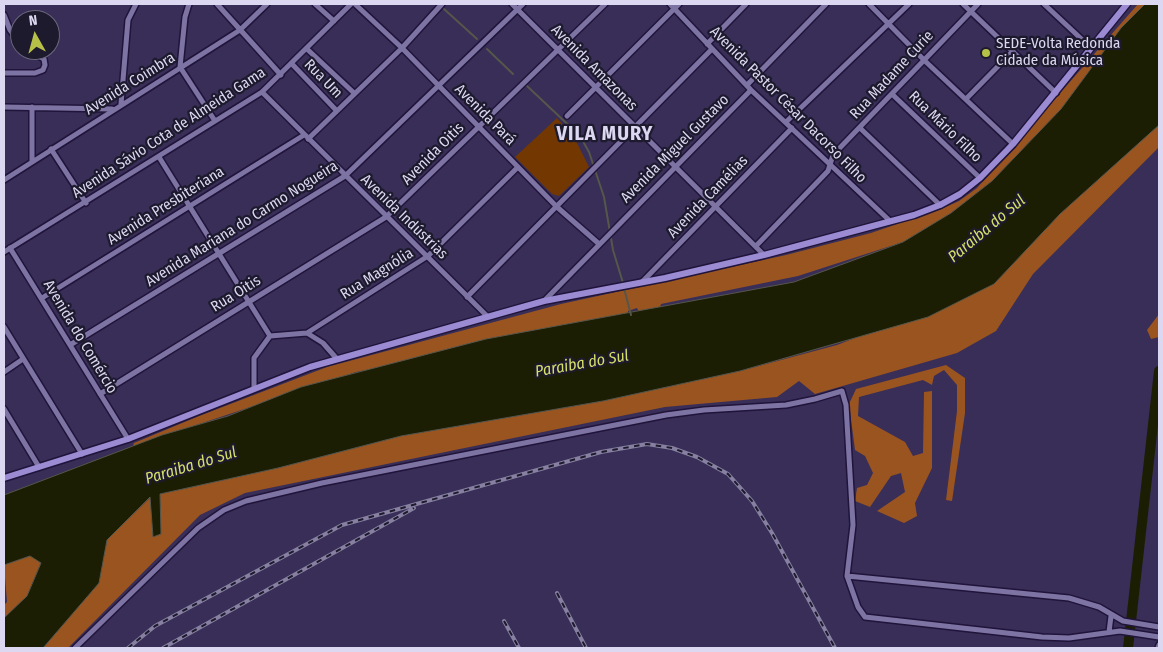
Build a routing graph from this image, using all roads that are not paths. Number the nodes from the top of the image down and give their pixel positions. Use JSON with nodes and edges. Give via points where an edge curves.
{"nodes":[{"id":1,"x":136,"y":4,"type":"edge"},
{"id":2,"x":189,"y":4,"type":"edge"},
{"id":3,"x":217,"y":4,"type":"edge"},
{"id":4,"x":267,"y":4,"type":"edge"},
{"id":5,"x":316,"y":4,"type":"edge"},
{"id":6,"x":353,"y":4,"type":"edge"},
{"id":7,"x":442,"y":4,"type":"edge"},
{"id":8,"x":512,"y":4,"type":"edge"},
{"id":9,"x":523,"y":4,"type":"edge"},
{"id":10,"x":605,"y":4,"type":"edge"},
{"id":11,"x":670,"y":4,"type":"edge"},
{"id":12,"x":746,"y":4,"type":"edge"},
{"id":13,"x":826,"y":4,"type":"edge"},
{"id":14,"x":869,"y":4,"type":"edge"},
{"id":15,"x":909,"y":4,"type":"edge"},
{"id":16,"x":963,"y":4,"type":"edge"},
{"id":17,"x":978,"y":4,"type":"edge"},
{"id":18,"x":1044,"y":4,"type":"edge"},
{"id":19,"x":1125,"y":4,"type":"edge"},
{"id":20,"x":677,"y":6,"type":"edge"},
{"id":21,"x":518,"y":10,"type":"junction"},
{"id":22,"x":969,"y":10,"type":"junction"},
{"id":23,"x":4,"y":16,"type":"edge"},
{"id":24,"x":334,"y":21,"type":"junction"},
{"id":25,"x":888,"y":23,"type":"junction"},
{"id":26,"x":10,"y":30,"type":"edge"},
{"id":27,"x":240,"y":30,"type":"junction"},
{"id":28,"x":707,"y":44,"type":"junction"},
{"id":29,"x":402,"y":48,"type":"junction"},
{"id":30,"x":1091,"y":48,"type":"junction"},
{"id":31,"x":307,"y":49,"type":"junction"},
{"id":32,"x":558,"y":49,"type":"junction"},
{"id":33,"x":712,"y":49,"type":"junction"},
{"id":34,"x":1013,"y":51,"type":"junction"},
{"id":35,"x":44,"y":60,"type":"edge"},
{"id":36,"x":925,"y":61,"type":"junction"},
{"id":37,"x":292,"y":64,"type":"junction"},
{"id":38,"x":180,"y":66,"type":"junction"},
{"id":39,"x":4,"y":73,"type":"edge"},
{"id":40,"x":281,"y":76,"type":"junction"},
{"id":41,"x":747,"y":85,"type":"junction"},
{"id":42,"x":438,"y":86,"type":"junction"},
{"id":43,"x":596,"y":87,"type":"junction"},
{"id":44,"x":751,"y":90,"type":"junction"},
{"id":45,"x":262,"y":92,"type":"junction"},
{"id":46,"x":354,"y":93,"type":"junction"},
{"id":47,"x":1056,"y":93,"type":"junction"},
{"id":48,"x":893,"y":95,"type":"junction"},
{"id":49,"x":966,"y":99,"type":"junction"},
{"id":50,"x":121,"y":104,"type":"junction"},
{"id":51,"x":4,"y":107,"type":"edge"},
{"id":52,"x":32,"y":107,"type":"junction"},
{"id":53,"x":112,"y":110,"type":"junction"},
{"id":54,"x":336,"y":110,"type":"junction"},
{"id":55,"x":567,"y":116,"type":"dead end"},
{"id":56,"x":215,"y":121,"type":"junction"},
{"id":57,"x":786,"y":122,"type":"junction"},
{"id":58,"x":478,"y":126,"type":"junction"},
{"id":59,"x":636,"y":128,"type":"junction"},
{"id":60,"x":792,"y":128,"type":"junction"},
{"id":61,"x":860,"y":128,"type":"junction"},
{"id":62,"x":306,"y":137,"type":"junction"},
{"id":63,"x":1013,"y":144,"type":"junction"},
{"id":64,"x":51,"y":149,"type":"junction"},
{"id":65,"x":159,"y":158,"type":"junction"},
{"id":66,"x":32,"y":162,"type":"junction"},
{"id":67,"x":676,"y":165,"type":"junction"},
{"id":68,"x":518,"y":166,"type":"junction"},
{"id":69,"x":830,"y":167,"type":"junction"},
{"id":70,"x":345,"y":176,"type":"junction"},
{"id":71,"x":980,"y":178,"type":"junction"},
{"id":72,"x":4,"y":180,"type":"edge"},
{"id":73,"x":86,"y":203,"type":"junction"},
{"id":74,"x":940,"y":205,"type":"junction"},
{"id":75,"x":557,"y":206,"type":"junction"},
{"id":76,"x":717,"y":206,"type":"junction"},
{"id":77,"x":188,"y":207,"type":"junction"},
{"id":78,"x":386,"y":217,"type":"junction"},
{"id":79,"x":890,"y":221,"type":"junction"},
{"id":80,"x":598,"y":243,"type":"junction"},
{"id":81,"x":756,"y":246,"type":"junction"},
{"id":82,"x":4,"y":248,"type":"edge"},
{"id":83,"x":10,"y":248,"type":"junction"},
{"id":84,"x":4,"y":252,"type":"edge"},
{"id":85,"x":218,"y":253,"type":"junction"},
{"id":86,"x":764,"y":255,"type":"junction"},
{"id":87,"x":428,"y":256,"type":"junction"},
{"id":88,"x":641,"y":283,"type":"junction"},
{"id":89,"x":467,"y":297,"type":"junction"},
{"id":90,"x":42,"y":298,"type":"junction"},
{"id":91,"x":544,"y":301,"type":"junction"},
{"id":92,"x":247,"y":302,"type":"junction"},
{"id":93,"x":487,"y":316,"type":"junction"},
{"id":94,"x":4,"y":327,"type":"edge"},
{"id":95,"x":308,"y":333,"type":"junction"},
{"id":96,"x":270,"y":336,"type":"junction"},
{"id":97,"x":70,"y":345,"type":"junction"},
{"id":98,"x":23,"y":359,"type":"junction"},
{"id":99,"x":337,"y":359,"type":"junction"},
{"id":100,"x":4,"y":372,"type":"edge"},
{"id":101,"x":254,"y":388,"type":"junction"},
{"id":102,"x":100,"y":394,"type":"junction"},
{"id":103,"x":4,"y":409,"type":"edge"},
{"id":104,"x":128,"y":439,"type":"junction"},
{"id":105,"x":82,"y":454,"type":"junction"},
{"id":106,"x":39,"y":467,"type":"junction"},
{"id":107,"x":4,"y":478,"type":"edge"},
{"id":108,"x":846,"y":576,"type":"junction"},
{"id":109,"x":1111,"y":616,"type":"junction"},
{"id":110,"x":1159,"y":627,"type":"edge"},
{"id":111,"x":1109,"y":632,"type":"junction"},
{"id":112,"x":1159,"y":637,"type":"edge"},
{"id":113,"x":75,"y":648,"type":"edge"}],
"edges":[{"from":1,"to":50,"type":"street","via":[[128,20]]},
{"from":2,"to":38,"type":"street"},
{"from":3,"to":27,"type":"street"},
{"from":4,"to":27,"type":"street","name":"Avenida Coimbra"},
{"from":5,"to":24,"type":"street"},
{"from":6,"to":24,"type":"street","name":"Avenida Sávio Cota de Almeida Gama"},
{"from":6,"to":29,"type":"street","name":"Avenida Pará"},
{"from":7,"to":29,"type":"street","name":"Avenida Presbiteriana"},
{"from":8,"to":21,"type":"street","name":"Avenida Amazonas"},
{"from":9,"to":21,"type":"street","name":"Avenida Mariana do Carmo Nogueira"},
{"from":10,"to":32,"type":"street","name":"Avenida Oitis"},
{"from":11,"to":20,"type":"street","name":"Avenida Pastor César Dacorso Filho"},
{"from":12,"to":28,"type":"street"},
{"from":13,"to":41,"type":"street"},
{"from":14,"to":25,"type":"street"},
{"from":15,"to":25,"type":"street"},
{"from":16,"to":22,"type":"street"},
{"from":17,"to":22,"type":"street","name":"Rua Madame Curie"},
{"from":18,"to":30,"type":"street"},
{"from":19,"to":30,"type":"main road"},
{"from":20,"to":28,"type":"street","name":"Avenida Pastor César Dacorso Filho"},
{"from":20,"to":43,"type":"street"},
{"from":21,"to":32,"type":"street","name":"Avenida Amazonas"},
{"from":21,"to":42,"type":"street","name":"Avenida Mariana do Carmo Nogueira"},
{"from":22,"to":34,"type":"street"},
{"from":22,"to":36,"type":"street","name":"Rua Madame Curie"},
{"from":23,"to":26,"type":"street"},
{"from":24,"to":31,"type":"street","name":"Avenida Sávio Cota de Almeida Gama"},
{"from":25,"to":36,"type":"street"},
{"from":25,"to":57,"type":"street"},
{"from":27,"to":38,"type":"street","name":"Avenida Coimbra"},
{"from":27,"to":40,"type":"street"},
{"from":28,"to":33,"type":"street","name":"Avenida Pastor César Dacorso Filho"},
{"from":29,"to":42,"type":"street","name":"Avenida Pará"},
{"from":29,"to":46,"type":"street","name":"Avenida Presbiteriana"},
{"from":30,"to":47,"type":"main road"},
{"from":31,"to":37,"type":"street","name":"Avenida Sávio Cota de Almeida Gama"},
{"from":31,"to":46,"type":"street"},
{"from":32,"to":43,"type":"street","name":"Avenida Amazonas"},
{"from":32,"to":58,"type":"street","name":"Avenida Oitis"},
{"from":33,"to":41,"type":"street","name":"Avenida Pastor César Dacorso Filho"},
{"from":33,"to":59,"type":"street"},
{"from":34,"to":47,"type":"street"},
{"from":34,"to":49,"type":"street"},
{"from":35,"to":39,"type":"street","via":[[46,65],[35,73]]},
{"from":36,"to":48,"type":"street","name":"Rua Madame Curie"},
{"from":36,"to":49,"type":"street"},
{"from":37,"to":40,"type":"street","name":"Avenida Sávio Cota de Almeida Gama"},
{"from":37,"to":54,"type":"street","name":"Rua Um"},
{"from":38,"to":50,"type":"street","name":"Avenida Coimbra"},
{"from":38,"to":56,"type":"street"},
{"from":40,"to":45,"type":"street","name":"Avenida Sávio Cota de Almeida Gama"},
{"from":41,"to":44,"type":"street","name":"Avenida Pastor César Dacorso Filho"},
{"from":42,"to":58,"type":"street","name":"Avenida Pará"},
{"from":42,"to":70,"type":"street","name":"Avenida Mariana do Carmo Nogueira"},
{"from":43,"to":55,"type":"street"},
{"from":43,"to":59,"type":"street","name":"Avenida Amazonas"},
{"from":44,"to":57,"type":"street","name":"Avenida Pastor César Dacorso Filho"},
{"from":44,"to":67,"type":"street","name":"Avenida Miguel Gustavo"},
{"from":45,"to":56,"type":"street","name":"Avenida Sávio Cota de Almeida Gama"},
{"from":45,"to":62,"type":"street","name":"Avenida Indústrias"},
{"from":46,"to":54,"type":"street","name":"Avenida Presbiteriana"},
{"from":47,"to":63,"type":"main road"},
{"from":48,"to":61,"type":"street","name":"Rua Madame Curie"},
{"from":48,"to":71,"type":"street","name":"Rua Mário Filho"},
{"from":49,"to":63,"type":"street"},
{"from":50,"to":53,"type":"street","name":"Avenida Coimbra"},
{"from":51,"to":52,"type":"street"},
{"from":52,"to":53,"type":"street"},
{"from":52,"to":66,"type":"street"},
{"from":53,"to":64,"type":"street","name":"Avenida Coimbra"},
{"from":54,"to":62,"type":"street","name":"Avenida Presbiteriana"},
{"from":56,"to":65,"type":"street","name":"Avenida Sávio Cota de Almeida Gama"},
{"from":57,"to":60,"type":"street","name":"Avenida Pastor César Dacorso Filho"},
{"from":58,"to":68,"type":"street","name":"Avenida Pará"},
{"from":58,"to":78,"type":"street","name":"Avenida Oitis"},
{"from":59,"to":67,"type":"street","name":"Avenida Amazonas"},
{"from":59,"to":75,"type":"street"},
{"from":60,"to":69,"type":"street","name":"Avenida Pastor César Dacorso Filho"},
{"from":60,"to":76,"type":"street","name":"Avenida Camélias"},
{"from":61,"to":69,"type":"street","name":"Rua Madame Curie","via":[[832,156]]},
{"from":61,"to":74,"type":"street"},
{"from":62,"to":70,"type":"street","name":"Avenida Indústrias"},
{"from":62,"to":77,"type":"street","name":"Avenida Presbiteriana"},
{"from":63,"to":71,"type":"main road"},
{"from":64,"to":66,"type":"street","name":"Avenida Coimbra"},
{"from":64,"to":73,"type":"street"},
{"from":65,"to":73,"type":"street","name":"Avenida Sávio Cota de Almeida Gama"},
{"from":65,"to":77,"type":"street"},
{"from":66,"to":72,"type":"street","name":"Avenida Coimbra"},
{"from":67,"to":76,"type":"street","name":"Avenida Amazonas"},
{"from":67,"to":80,"type":"street","name":"Avenida Miguel Gustavo"},
{"from":68,"to":75,"type":"street","name":"Avenida Pará"},
{"from":68,"to":87,"type":"street","name":"Rua Magnólia"},
{"from":69,"to":79,"type":"street","name":"Avenida Pastor César Dacorso Filho"},
{"from":69,"to":81,"type":"street","name":"Rua Madame Curie"},
{"from":70,"to":78,"type":"street","name":"Avenida Indústrias"},
{"from":70,"to":85,"type":"street","name":"Avenida Mariana do Carmo Nogueira"},
{"from":71,"to":74,"type":"main road"},
{"from":73,"to":83,"type":"street","name":"Avenida Sávio Cota de Almeida Gama"},
{"from":74,"to":79,"type":"main road"},
{"from":75,"to":80,"type":"street","name":"Avenida Pará"},
{"from":75,"to":89,"type":"street"},
{"from":76,"to":81,"type":"street","name":"Avenida Amazonas"},
{"from":76,"to":88,"type":"street","name":"Avenida Camélias"},
{"from":77,"to":85,"type":"street"},
{"from":77,"to":90,"type":"street","name":"Avenida Presbiteriana"},
{"from":78,"to":87,"type":"street","name":"Avenida Indústrias"},
{"from":78,"to":92,"type":"street","name":"Rua Oitis"},
{"from":79,"to":86,"type":"main road"},
{"from":80,"to":91,"type":"street"},
{"from":81,"to":86,"type":"street","name":"Avenida Amazonas"},
{"from":82,"to":83,"type":"street"},
{"from":83,"to":84,"type":"street","name":"Avenida Sávio Cota de Almeida Gama"},
{"from":83,"to":90,"type":"street","name":"Avenida do Comércio"},
{"from":85,"to":92,"type":"street"},
{"from":85,"to":97,"type":"street","name":"Avenida Mariana do Carmo Nogueira"},
{"from":86,"to":88,"type":"main road"},
{"from":87,"to":89,"type":"street","name":"Avenida Indústrias"},
{"from":87,"to":95,"type":"street","name":"Rua Magnólia"},
{"from":88,"to":91,"type":"main road"},
{"from":89,"to":93,"type":"street","name":"Avenida Indústrias"},
{"from":90,"to":97,"type":"street","name":"Avenida do Comércio"},
{"from":91,"to":93,"type":"main road"},
{"from":92,"to":96,"type":"street"},
{"from":92,"to":102,"type":"street","name":"Rua Oitis"},
{"from":93,"to":99,"type":"main road"},
{"from":94,"to":98,"type":"street"},
{"from":95,"to":96,"type":"street"},
{"from":95,"to":99,"type":"street","via":[[323,343]]},
{"from":96,"to":101,"type":"street","via":[[254,358]]},
{"from":97,"to":102,"type":"street","name":"Avenida do Comércio"},
{"from":98,"to":100,"type":"street"},
{"from":98,"to":105,"type":"street"},
{"from":99,"to":101,"type":"main road"},
{"from":101,"to":104,"type":"main road"},
{"from":102,"to":104,"type":"street","name":"Avenida do Comércio"},
{"from":103,"to":106,"type":"street"},
{"from":104,"to":105,"type":"main road"},
{"from":105,"to":106,"type":"main road"},
{"from":106,"to":107,"type":"main road"},
{"from":108,"to":109,"type":"street","via":[[1069,598],[1099,607]]},
{"from":108,"to":111,"type":"street","via":[[865,617],[1042,637],[1069,638]]},
{"from":108,"to":113,"type":"street","via":[[853,525],[846,405],[842,391],[786,405],[666,415],[246,501],[224,510],[198,528]]},
{"from":109,"to":110,"type":"street"},
{"from":109,"to":111,"type":"street"},
{"from":111,"to":112,"type":"street"}]}
